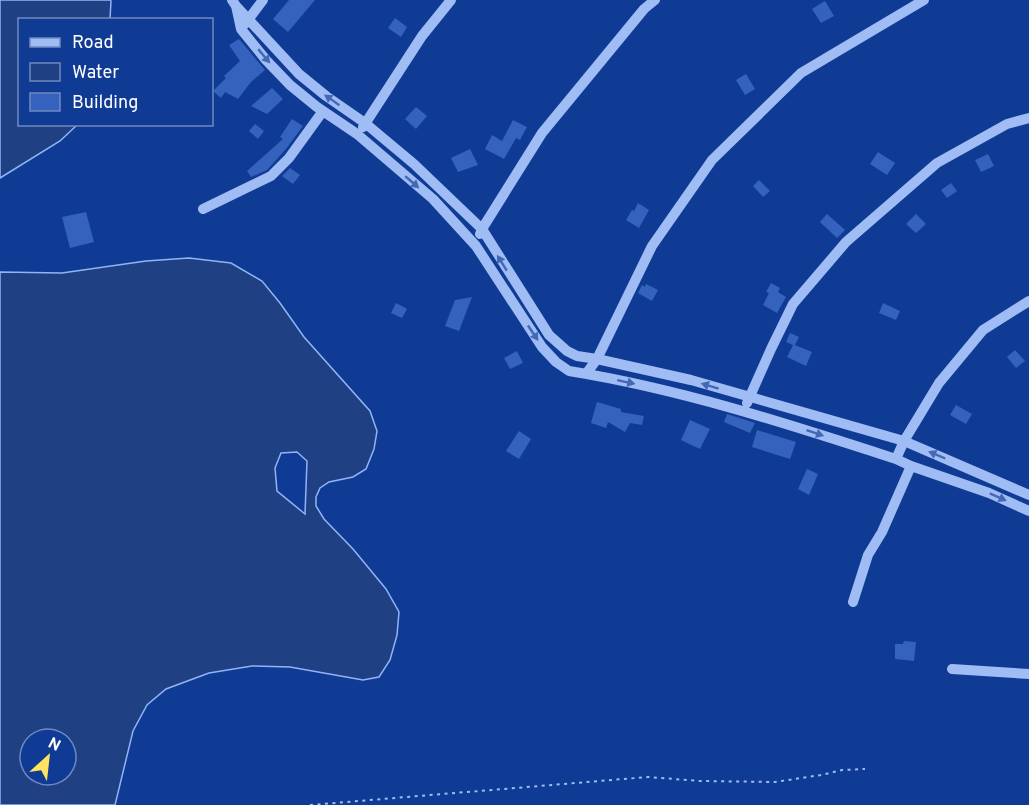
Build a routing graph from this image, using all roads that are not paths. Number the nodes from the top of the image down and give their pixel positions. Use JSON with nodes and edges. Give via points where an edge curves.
{"nodes":[{"id":1,"x":263,"y":0,"type":"edge"},
{"id":2,"x":451,"y":0,"type":"edge"},
{"id":3,"x":655,"y":0,"type":"edge"},
{"id":4,"x":924,"y":0,"type":"edge"},
{"id":5,"x":234,"y":3,"type":"edge"},
{"id":6,"x":249,"y":19,"type":"junction"},
{"id":7,"x":241,"y":29,"type":"junction"},
{"id":8,"x":323,"y":111,"type":"junction"},
{"id":9,"x":1029,"y":118,"type":"edge"},
{"id":10,"x":366,"y":123,"type":"junction"},
{"id":11,"x":357,"y":134,"type":"junction"},
{"id":12,"x":203,"y":209,"type":"dead end"},
{"id":13,"x":482,"y":229,"type":"junction"},
{"id":14,"x":476,"y":246,"type":"junction"},
{"id":15,"x":1029,"y":302,"type":"edge"},
{"id":16,"x":597,"y":359,"type":"junction"},
{"id":17,"x":586,"y":374,"type":"junction"},
{"id":18,"x":749,"y":397,"type":"junction"},
{"id":19,"x":745,"y":411,"type":"junction"},
{"id":20,"x":904,"y":441,"type":"junction"},
{"id":21,"x":896,"y":459,"type":"junction"},
{"id":22,"x":911,"y":466,"type":"junction"},
{"id":23,"x":1029,"y":495,"type":"edge"},
{"id":24,"x":1029,"y":511,"type":"edge"},
{"id":25,"x":853,"y":602,"type":"dead end"},
{"id":26,"x":952,"y":669,"type":"dead end"},
{"id":27,"x":1029,"y":674,"type":"edge"}],
"edges":[{"from":1,"to":6,"type":"street"},
{"from":2,"to":10,"type":"street","via":[[422,36]]},
{"from":3,"to":13,"type":"street","via":[[542,134]]},
{"from":4,"to":16,"type":"street","via":[[801,74],[712,160],[652,246]]},
{"from":5,"to":6,"type":"street"},
{"from":5,"to":7,"type":"street"},
{"from":6,"to":7,"type":"street"},
{"from":10,"to":6,"type":"street","one_way":true,"via":[[299,74]]},
{"from":7,"to":8,"type":"street","one_way":true,"via":[[290,85]]},
{"from":8,"to":11,"type":"street"},
{"from":8,"to":12,"type":"street","via":[[271,176]]},
{"from":9,"to":18,"type":"street","via":[[1007,124],[937,163],[846,242],[793,304]]},
{"from":10,"to":11,"type":"street"},
{"from":10,"to":13,"type":"street"},
{"from":11,"to":14,"type":"street","one_way":true,"via":[[433,199]]},
{"from":13,"to":14,"type":"street"},
{"from":16,"to":13,"type":"street","one_way":true,"via":[[577,356],[549,335]]},
{"from":14,"to":17,"type":"street","one_way":true,"via":[[542,347],[569,371]]},
{"from":15,"to":20,"type":"street","via":[[983,330],[939,383]]},
{"from":16,"to":17,"type":"street"},
{"from":18,"to":16,"type":"street","one_way":true},
{"from":17,"to":19,"type":"street","one_way":true},
{"from":18,"to":19,"type":"street"},
{"from":18,"to":20,"type":"street"},
{"from":19,"to":21,"type":"street","one_way":true},
{"from":20,"to":21,"type":"street"},
{"from":23,"to":20,"type":"street","one_way":true},
{"from":21,"to":22,"type":"street"},
{"from":22,"to":24,"type":"street","one_way":true},
{"from":22,"to":25,"type":"street","via":[[868,555]]},
{"from":26,"to":27,"type":"street"}]}
